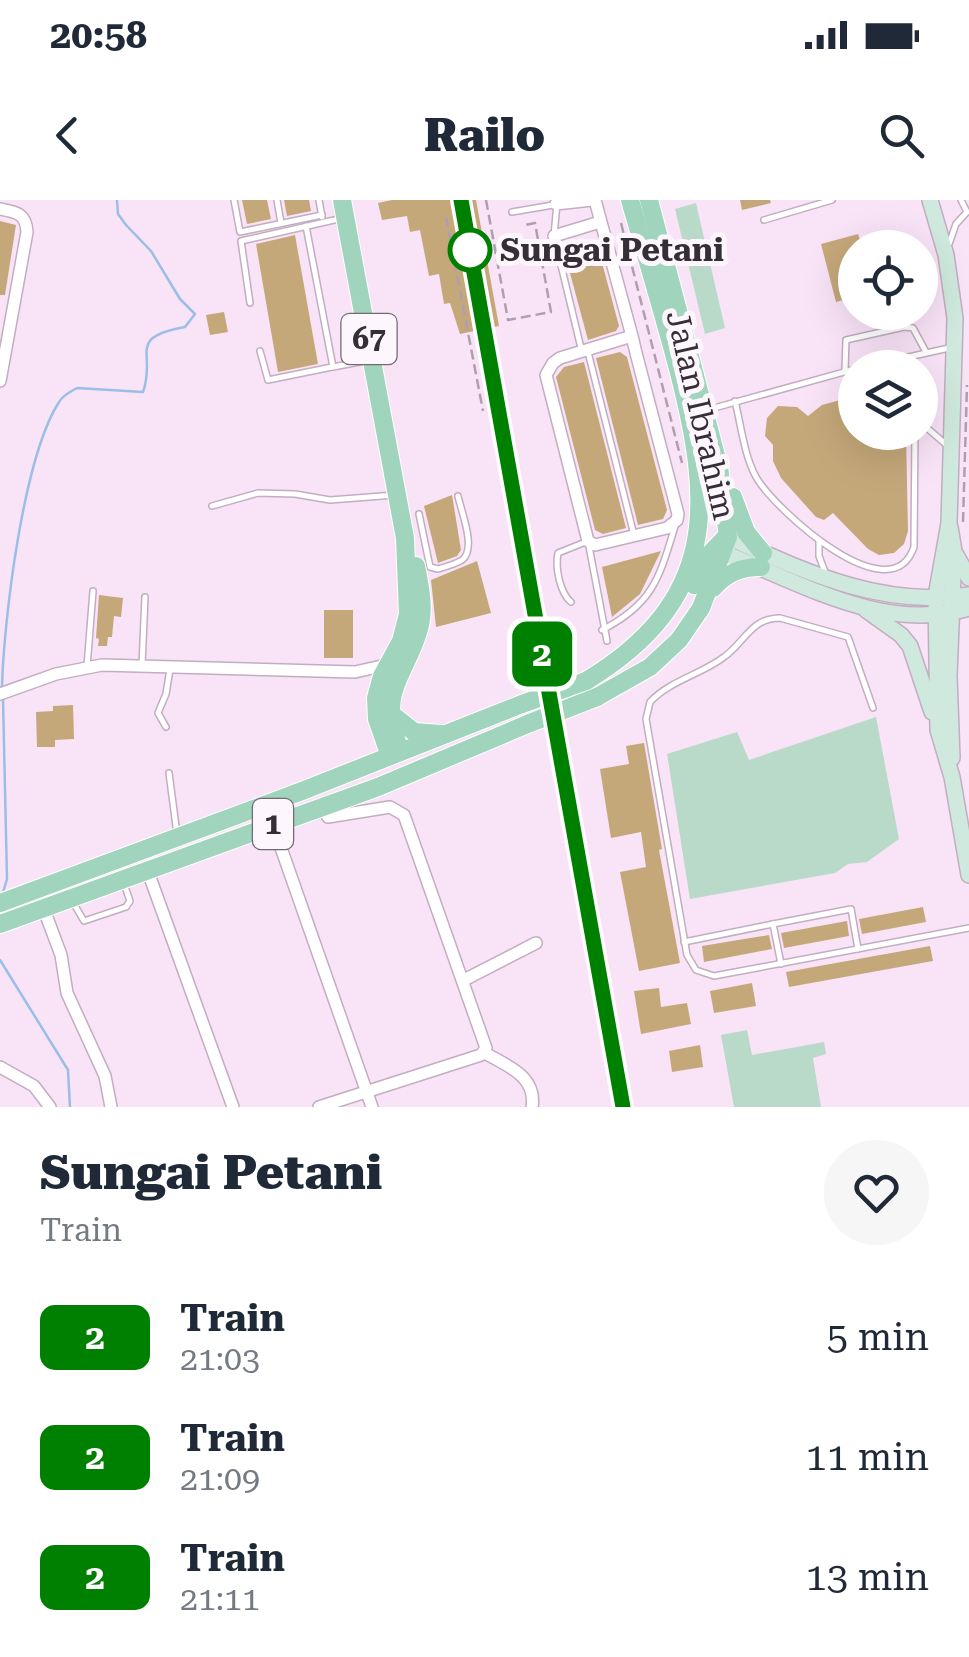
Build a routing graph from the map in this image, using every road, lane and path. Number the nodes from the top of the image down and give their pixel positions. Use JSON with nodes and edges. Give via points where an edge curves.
{"nodes":[{"id":1,"x":234,"y":200,"type":"edge"},
{"id":2,"x":277,"y":200,"type":"edge"},
{"id":3,"x":319,"y":200,"type":"edge"},
{"id":4,"x":486,"y":200,"type":"edge"},
{"id":5,"x":593,"y":200,"type":"edge"},
{"id":6,"x":630,"y":200,"type":"edge"},
{"id":7,"x":649,"y":200,"type":"edge"},
{"id":8,"x":832,"y":200,"type":"edge"},
{"id":9,"x":930,"y":200,"type":"edge"},
{"id":10,"x":962,"y":200,"type":"edge"},
{"id":11,"x":562,"y":202,"type":"edge"},
{"id":12,"x":344,"y":209,"type":"edge"},
{"id":13,"x":0,"y":210,"type":"edge"},
{"id":14,"x":512,"y":212,"type":"dead end"},
{"id":15,"x":968,"y":213,"type":"edge"},
{"id":16,"x":446,"y":217,"type":"dead end"},
{"id":17,"x":620,"y":218,"type":"dead end"},
{"id":18,"x":322,"y":219,"type":"junction"},
{"id":19,"x":764,"y":220,"type":"dead end"},
{"id":20,"x":600,"y":222,"type":"junction"},
{"id":21,"x":282,"y":224,"type":"junction"},
{"id":22,"x":524,"y":225,"type":"dead end"},
{"id":23,"x":306,"y":226,"type":"junction"},
{"id":24,"x":554,"y":236,"type":"junction"},
{"id":25,"x":946,"y":255,"type":"junction"},
{"id":26,"x":250,"y":302,"type":"dead end"},
{"id":27,"x":490,"y":328,"type":"dead end"},
{"id":28,"x":632,"y":336,"type":"junction"},
{"id":29,"x":955,"y":346,"type":"junction"},
{"id":30,"x":584,"y":350,"type":"junction"},
{"id":31,"x":846,"y":350,"type":"edge"},
{"id":32,"x":925,"y":350,"type":"edge"},
{"id":33,"x":936,"y":350,"type":"edge"},
{"id":34,"x":260,"y":351,"type":"dead end"},
{"id":35,"x":373,"y":360,"type":"junction"},
{"id":36,"x":333,"y":367,"type":"junction"},
{"id":37,"x":838,"y":373,"type":"edge"},
{"id":38,"x":0,"y":381,"type":"edge"},
{"id":39,"x":735,"y":401,"type":"junction"},
{"id":40,"x":505,"y":408,"type":"dead end"},
{"id":41,"x":483,"y":411,"type":"dead end"},
{"id":42,"x":704,"y":411,"type":"junction"},
{"id":43,"x":938,"y":438,"type":"edge"},
{"id":44,"x":951,"y":449,"type":"junction"},
{"id":45,"x":916,"y":450,"type":"edge"},
{"id":46,"x":689,"y":455,"type":"junction"},
{"id":47,"x":719,"y":466,"type":"junction"},
{"id":48,"x":398,"y":495,"type":"junction"},
{"id":49,"x":458,"y":496,"type":"dead end"},
{"id":50,"x":212,"y":506,"type":"dead end"},
{"id":51,"x":419,"y":514,"type":"dead end"},
{"id":52,"x":677,"y":520,"type":"junction"},
{"id":53,"x":949,"y":523,"type":"junction"},
{"id":54,"x":406,"y":538,"type":"junction"},
{"id":55,"x":635,"y":538,"type":"junction"},
{"id":56,"x":588,"y":541,"type":"junction"},
{"id":57,"x":819,"y":542,"type":"junction"},
{"id":58,"x":723,"y":545,"type":"junction"},
{"id":59,"x":954,"y":551,"type":"junction"},
{"id":60,"x":762,"y":560,"type":"junction"},
{"id":61,"x":422,"y":563,"type":"junction"},
{"id":62,"x":969,"y":578,"type":"edge"},
{"id":63,"x":827,"y":580,"type":"junction"},
{"id":64,"x":93,"y":592,"type":"dead end"},
{"id":65,"x":145,"y":597,"type":"dead end"},
{"id":66,"x":706,"y":597,"type":"junction"},
{"id":67,"x":571,"y":602,"type":"dead end"},
{"id":68,"x":949,"y":603,"type":"edge"},
{"id":69,"x":864,"y":608,"type":"junction"},
{"id":70,"x":969,"y":608,"type":"edge"},
{"id":71,"x":602,"y":630,"type":"junction"},
{"id":72,"x":645,"y":639,"type":"junction"},
{"id":73,"x":607,"y":641,"type":"dead end"},
{"id":74,"x":142,"y":665,"type":"junction"},
{"id":75,"x":386,"y":665,"type":"junction"},
{"id":76,"x":87,"y":666,"type":"junction"},
{"id":77,"x":170,"y":666,"type":"junction"},
{"id":78,"x":355,"y":672,"type":"junction"},
{"id":79,"x":0,"y":694,"type":"edge"},
{"id":80,"x":873,"y":708,"type":"dead end"},
{"id":81,"x":381,"y":710,"type":"junction"},
{"id":82,"x":527,"y":724,"type":"junction"},
{"id":83,"x":166,"y":727,"type":"dead end"},
{"id":84,"x":938,"y":730,"type":"junction"},
{"id":85,"x":448,"y":734,"type":"junction"},
{"id":86,"x":396,"y":756,"type":"junction"},
{"id":87,"x":355,"y":771,"type":"junction"},
{"id":88,"x":170,"y":773,"type":"dead end"},
{"id":89,"x":952,"y":777,"type":"junction"},
{"id":90,"x":322,"y":808,"type":"junction"},
{"id":91,"x":296,"y":817,"type":"junction"},
{"id":92,"x":273,"y":825,"type":"junction"},
{"id":93,"x":178,"y":838,"type":"junction"},
{"id":94,"x":968,"y":867,"type":"edge"},
{"id":95,"x":147,"y":870,"type":"junction"},
{"id":96,"x":122,"y":878,"type":"junction"},
{"id":97,"x":71,"y":897,"type":"junction"},
{"id":98,"x":7,"y":900,"type":"edge"},
{"id":99,"x":44,"y":907,"type":"junction"},
{"id":100,"x":7,"y":921,"type":"edge"},
{"id":101,"x":773,"y":924,"type":"junction"},
{"id":102,"x":969,"y":928,"type":"edge"},
{"id":103,"x":684,"y":942,"type":"junction"},
{"id":104,"x":536,"y":943,"type":"dead end"},
{"id":105,"x":858,"y":949,"type":"junction"},
{"id":106,"x":781,"y":964,"type":"junction"},
{"id":107,"x":464,"y":980,"type":"junction"},
{"id":108,"x":485,"y":1052,"type":"junction"},
{"id":109,"x":0,"y":1067,"type":"edge"},
{"id":110,"x":367,"y":1091,"type":"junction"},
{"id":111,"x":50,"y":1107,"type":"edge"},
{"id":112,"x":111,"y":1107,"type":"edge"},
{"id":113,"x":234,"y":1107,"type":"edge"},
{"id":114,"x":319,"y":1107,"type":"edge"},
{"id":115,"x":372,"y":1107,"type":"edge"},
{"id":116,"x":532,"y":1107,"type":"edge"}],
"edges":[{"from":1,"to":21,"type":"lane","via":[[240,232]]},
{"from":2,"to":21,"type":"lane"},
{"from":3,"to":18,"type":"lane"},
{"from":4,"to":22,"type":"path","via":[[508,320],[551,312],[535,223]]},
{"from":5,"to":11,"type":"street"},
{"from":5,"to":20,"type":"street"},
{"from":6,"to":46,"type":"main road","name":"Jalan Ibrahim","number":"1","via":[[673,350]]},
{"from":7,"to":42,"type":"main road","name":"Jalan Ibrahim","number":"1"},
{"from":8,"to":19,"type":"lane"},
{"from":9,"to":25,"type":"main road"},
{"from":10,"to":15,"type":"lane"},
{"from":11,"to":14,"type":"lane"},
{"from":11,"to":24,"type":"lane"},
{"from":12,"to":18,"type":"lane"},
{"from":12,"to":35,"type":"main road","number":"67"},
{"from":13,"to":38,"type":"street","via":[[20,214],[26,232]]},
{"from":15,"to":25,"type":"lane","via":[[956,224]]},
{"from":16,"to":41,"type":"path"},
{"from":17,"to":46,"type":"path"},
{"from":18,"to":21,"type":"lane"},
{"from":18,"to":23,"type":"lane"},
{"from":20,"to":24,"type":"street"},
{"from":20,"to":28,"type":"street"},
{"from":23,"to":26,"type":"lane","via":[[240,241]]},
{"from":23,"to":36,"type":"lane"},
{"from":24,"to":30,"type":"lane"},
{"from":25,"to":29,"type":"main road"},
{"from":27,"to":40,"type":"path"},
{"from":28,"to":30,"type":"street"},
{"from":28,"to":52,"type":"street"},
{"from":29,"to":33,"type":"lane"},
{"from":29,"to":44,"type":"main road"},
{"from":30,"to":55,"type":"lane"},
{"from":30,"to":56,"type":"street","via":[[552,363],[546,375]]},
{"from":31,"to":32,"type":"lane","via":[[846,340],[904,326],[913,328]]},
{"from":34,"to":36,"type":"lane","via":[[268,380]]},
{"from":35,"to":36,"type":"lane"},
{"from":35,"to":48,"type":"main road","number":"67"},
{"from":37,"to":39,"type":"lane"},
{"from":39,"to":42,"type":"lane"},
{"from":39,"to":57,"type":"lane","via":[[755,475]]},
{"from":42,"to":47,"type":"main road","name":"Jalan Ibrahim","number":"1"},
{"from":43,"to":44,"type":"lane"},
{"from":44,"to":53,"type":"main road"},
{"from":45,"to":57,"type":"lane","via":[[910,558],[897,569],[876,570]]},
{"from":46,"to":58,"type":"main road","via":[[708,481],[712,528]]},
{"from":46,"to":72,"type":"main road","name":"Jalan Ibrahim","number":"1","via":[[701,497],[696,544],[674,602]]},
{"from":47,"to":58,"type":"main road","name":"Jalan Ibrahim","number":"1"},
{"from":47,"to":60,"type":"main road"},
{"from":48,"to":50,"type":"lane","via":[[330,500],[258,493]]},
{"from":48,"to":54,"type":"main road","number":"67"},
{"from":49,"to":61,"type":"lane","via":[[468,553],[438,570]]},
{"from":51,"to":61,"type":"lane"},
{"from":52,"to":55,"type":"street"},
{"from":52,"to":71,"type":"lane","via":[[661,575],[637,608]]},
{"from":53,"to":59,"type":"main road"},
{"from":53,"to":68,"type":"main road"},
{"from":54,"to":61,"type":"main road","number":"67"},
{"from":54,"to":75,"type":"main road","number":"67","via":[[408,614]]},
{"from":55,"to":56,"type":"street","via":[[604,545]]},
{"from":56,"to":67,"type":"lane","via":[[558,553],[564,596]]},
{"from":56,"to":71,"type":"lane"},
{"from":57,"to":63,"type":"lane"},
{"from":58,"to":60,"type":"main road"},
{"from":58,"to":66,"type":"main road","name":"Jalan Ibrahim","number":"1"},
{"from":58,"to":72,"type":"main road","via":[[706,557],[673,619]]},
{"from":59,"to":62,"type":"main road"},
{"from":59,"to":68,"type":"main road"},
{"from":60,"to":63,"type":"main road"},
{"from":60,"to":66,"type":"main road","via":[[728,574]]},
{"from":60,"to":69,"type":"main road"},
{"from":61,"to":81,"type":"main road","number":"67","via":[[422,616]]},
{"from":63,"to":68,"type":"main road"},
{"from":64,"to":76,"type":"lane"},
{"from":65,"to":74,"type":"lane"},
{"from":66,"to":82,"type":"main road","name":"Jalan Ibrahim","number":"1","bridge":true,"via":[[667,653],[633,680]]},
{"from":68,"to":69,"type":"main road"},
{"from":68,"to":70,"type":"main road"},
{"from":68,"to":84,"type":"main road"},
{"from":68,"to":89,"type":"main road"},
{"from":69,"to":84,"type":"main road","via":[[910,646]]},
{"from":71,"to":73,"type":"lane"},
{"from":72,"to":85,"type":"main road","name":"Jalan Ibrahim","number":"1","bridge":true,"via":[[586,681]]},
{"from":74,"to":76,"type":"street"},
{"from":74,"to":77,"type":"street"},
{"from":75,"to":78,"type":"street"},
{"from":75,"to":81,"type":"main road","number":"67"},
{"from":76,"to":79,"type":"street"},
{"from":77,"to":78,"type":"street"},
{"from":77,"to":83,"type":"lane","via":[[158,713]]},
{"from":78,"to":81,"type":"street"},
{"from":80,"to":103,"type":"lane","via":[[848,637],[780,618],[752,627],[724,658],[650,702],[646,720]]},
{"from":81,"to":85,"type":"main road","via":[[414,732]]},
{"from":81,"to":86,"type":"main road"},
{"from":81,"to":87,"type":"main road","via":[[372,745]]},
{"from":82,"to":86,"type":"main road","via":[[502,726],[416,760]]},
{"from":82,"to":90,"type":"main road","number":"1"},
{"from":84,"to":89,"type":"main road"},
{"from":85,"to":86,"type":"main road","number":"1"},
{"from":86,"to":87,"type":"main road","number":"1"},
{"from":86,"to":91,"type":"main road","via":[[377,775],[312,802]]},
{"from":87,"to":93,"type":"main road","number":"1"},
{"from":88,"to":93,"type":"lane"},
{"from":89,"to":94,"type":"main road"},
{"from":90,"to":91,"type":"main road","number":"1"},
{"from":90,"to":107,"type":"street","via":[[328,817],[390,807],[404,815]]},
{"from":91,"to":92,"type":"main road","number":"1"},
{"from":92,"to":95,"type":"main road","number":"1"},
{"from":92,"to":110,"type":"street"},
{"from":93,"to":98,"type":"main road","number":"1"},
{"from":95,"to":96,"type":"main road","number":"1"},
{"from":95,"to":113,"type":"street"},
{"from":96,"to":97,"type":"main road","number":"1"},
{"from":96,"to":97,"type":"lane","via":[[130,904],[113,912],[84,922]]},
{"from":97,"to":99,"type":"main road","number":"1"},
{"from":99,"to":100,"type":"main road","number":"1"},
{"from":99,"to":112,"type":"street","via":[[70,1004],[105,1076]]},
{"from":101,"to":103,"type":"lane"},
{"from":101,"to":105,"type":"lane","via":[[851,910]]},
{"from":101,"to":106,"type":"lane"},
{"from":102,"to":105,"type":"lane"},
{"from":103,"to":106,"type":"lane","via":[[696,970],[714,976]]},
{"from":104,"to":107,"type":"street"},
{"from":105,"to":106,"type":"lane"},
{"from":107,"to":108,"type":"street"},
{"from":108,"to":110,"type":"street"},
{"from":108,"to":116,"type":"street","via":[[528,1080]]},
{"from":109,"to":111,"type":"street","via":[[34,1086]]},
{"from":110,"to":114,"type":"street"},
{"from":110,"to":115,"type":"street"}]}
